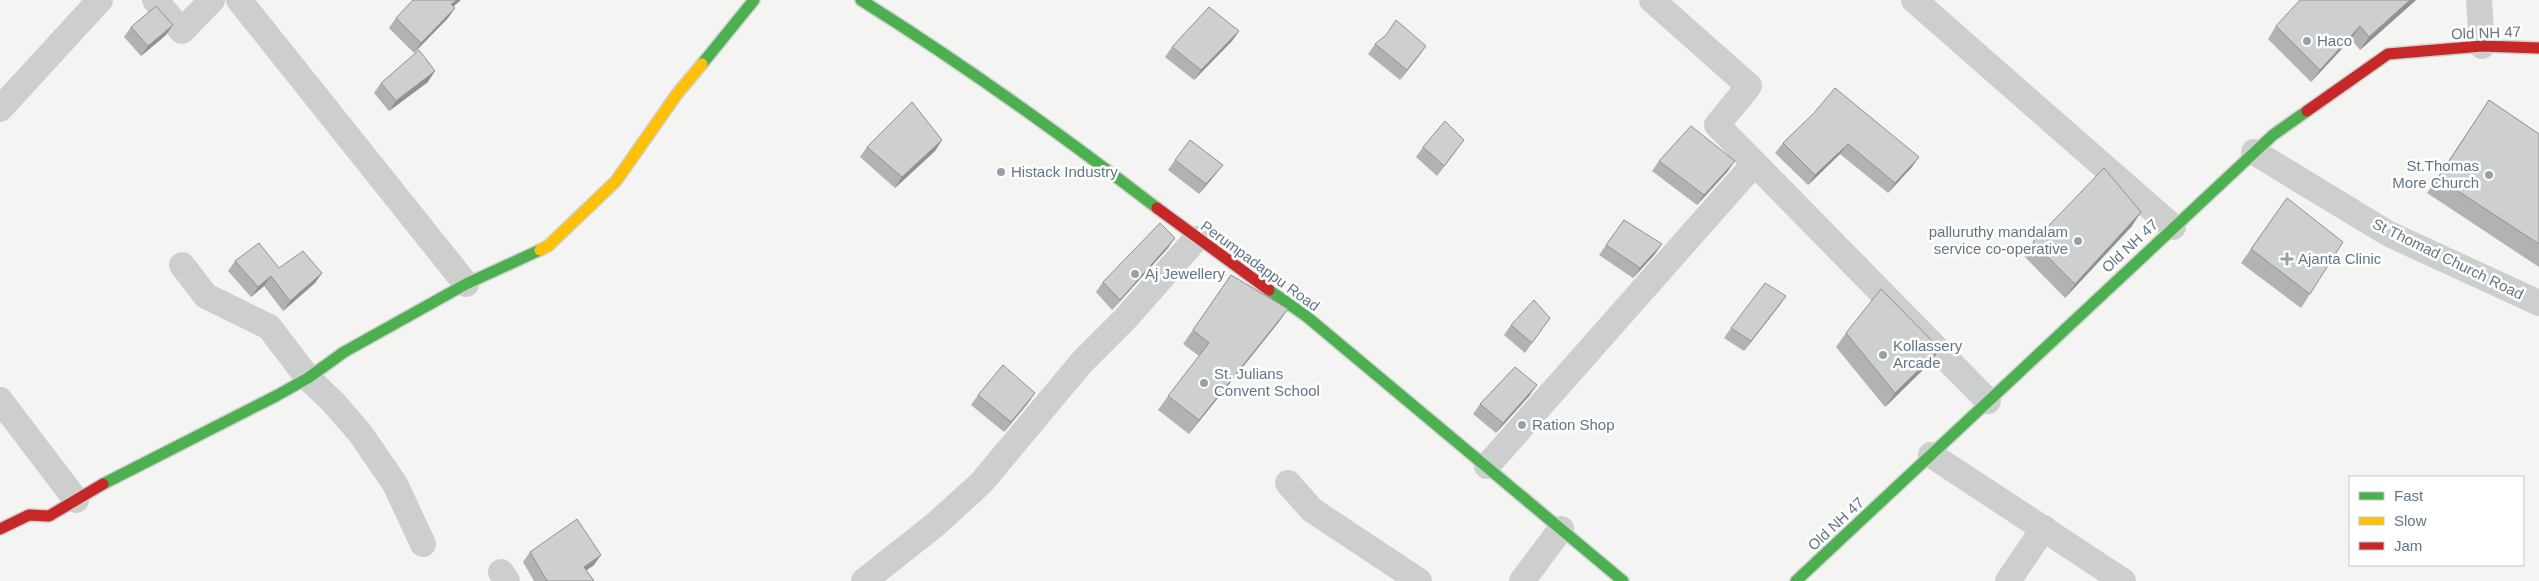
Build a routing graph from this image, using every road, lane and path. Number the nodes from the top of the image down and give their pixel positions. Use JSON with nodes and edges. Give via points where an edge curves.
{"nodes":[{"id":1,"x":100,"y":0,"type":"edge"},
{"id":2,"x":155,"y":0,"type":"edge"},
{"id":3,"x":212,"y":0,"type":"edge"},
{"id":4,"x":238,"y":0,"type":"edge"},
{"id":5,"x":754,"y":0,"type":"edge"},
{"id":6,"x":861,"y":0,"type":"edge"},
{"id":7,"x":1652,"y":0,"type":"edge"},
{"id":8,"x":1914,"y":0,"type":"edge"},
{"id":9,"x":2479,"y":0,"type":"edge"},
{"id":10,"x":2538,"y":45,"type":"edge"},
{"id":11,"x":2482,"y":46,"type":"junction"},
{"id":12,"x":0,"y":109,"type":"edge"},
{"id":13,"x":2254,"y":152,"type":"junction"},
{"id":14,"x":1754,"y":164,"type":"junction"},
{"id":15,"x":2173,"y":227,"type":"junction"},
{"id":16,"x":1196,"y":239,"type":"junction"},
{"id":17,"x":182,"y":265,"type":"dead end"},
{"id":18,"x":466,"y":284,"type":"junction"},
{"id":19,"x":2539,"y":303,"type":"edge"},
{"id":20,"x":308,"y":378,"type":"junction"},
{"id":21,"x":0,"y":400,"type":"edge"},
{"id":22,"x":1988,"y":401,"type":"junction"},
{"id":23,"x":1931,"y":455,"type":"junction"},
{"id":24,"x":1487,"y":466,"type":"junction"},
{"id":25,"x":1288,"y":483,"type":"dead end"},
{"id":26,"x":76,"y":500,"type":"junction"},
{"id":27,"x":2044,"y":528,"type":"junction"},
{"id":28,"x":0,"y":529,"type":"edge"},
{"id":29,"x":1561,"y":529,"type":"junction"},
{"id":30,"x":423,"y":544,"type":"dead end"},
{"id":31,"x":864,"y":581,"type":"edge"},
{"id":32,"x":1418,"y":581,"type":"edge"},
{"id":33,"x":1522,"y":581,"type":"edge"},
{"id":34,"x":1623,"y":581,"type":"edge"},
{"id":35,"x":1796,"y":581,"type":"edge"},
{"id":36,"x":2008,"y":581,"type":"edge"},
{"id":37,"x":2123,"y":581,"type":"edge"}],
"edges":[{"from":1,"to":12,"type":"street"},
{"from":2,"to":3,"type":"street","via":[[182,31]]},
{"from":4,"to":18,"type":"street"},
{"from":5,"to":18,"type":"main road","via":[[677,94],[616,181],[548,246]]},
{"from":6,"to":16,"type":"main road","name":"Perumpadappu Road","via":[[1110,172]]},
{"from":7,"to":14,"type":"street","via":[[1749,86],[1717,125]]},
{"from":8,"to":15,"type":"street"},
{"from":9,"to":11,"type":"street"},
{"from":10,"to":11,"type":"main road","name":"Old NH 47"},
{"from":11,"to":13,"type":"main road","name":"Old NH 47","via":[[2388,54],[2273,135]]},
{"from":13,"to":15,"type":"main road","name":"Old NH 47"},
{"from":13,"to":19,"type":"street","name":"St Thomad Church Road","via":[[2389,234]]},
{"from":14,"to":22,"type":"street"},
{"from":14,"to":24,"type":"street"},
{"from":15,"to":22,"type":"main road","name":"Old NH 47"},
{"from":16,"to":24,"type":"main road","name":"Perumpadappu Road","via":[[1306,316]]},
{"from":16,"to":31,"type":"street","via":[[1125,320],[1082,362],[981,483],[936,524]]},
{"from":17,"to":20,"type":"street","via":[[206,296],[269,327]]},
{"from":18,"to":20,"type":"main road","via":[[344,352]]},
{"from":20,"to":26,"type":"main road"},
{"from":20,"to":30,"type":"street","via":[[365,440],[395,484]]},
{"from":21,"to":26,"type":"street"},
{"from":22,"to":23,"type":"main road","name":"Old NH 47"},
{"from":23,"to":27,"type":"street"},
{"from":23,"to":35,"type":"main road","name":"Old NH 47"},
{"from":24,"to":29,"type":"main road","name":"Perumpadappu Road"},
{"from":25,"to":32,"type":"street","via":[[1312,510]]},
{"from":26,"to":28,"type":"main road","via":[[49,516],[28,515]]},
{"from":27,"to":36,"type":"street"},
{"from":27,"to":37,"type":"street"},
{"from":29,"to":33,"type":"street"},
{"from":29,"to":34,"type":"main road","name":"Perumpadappu Road"}]}
